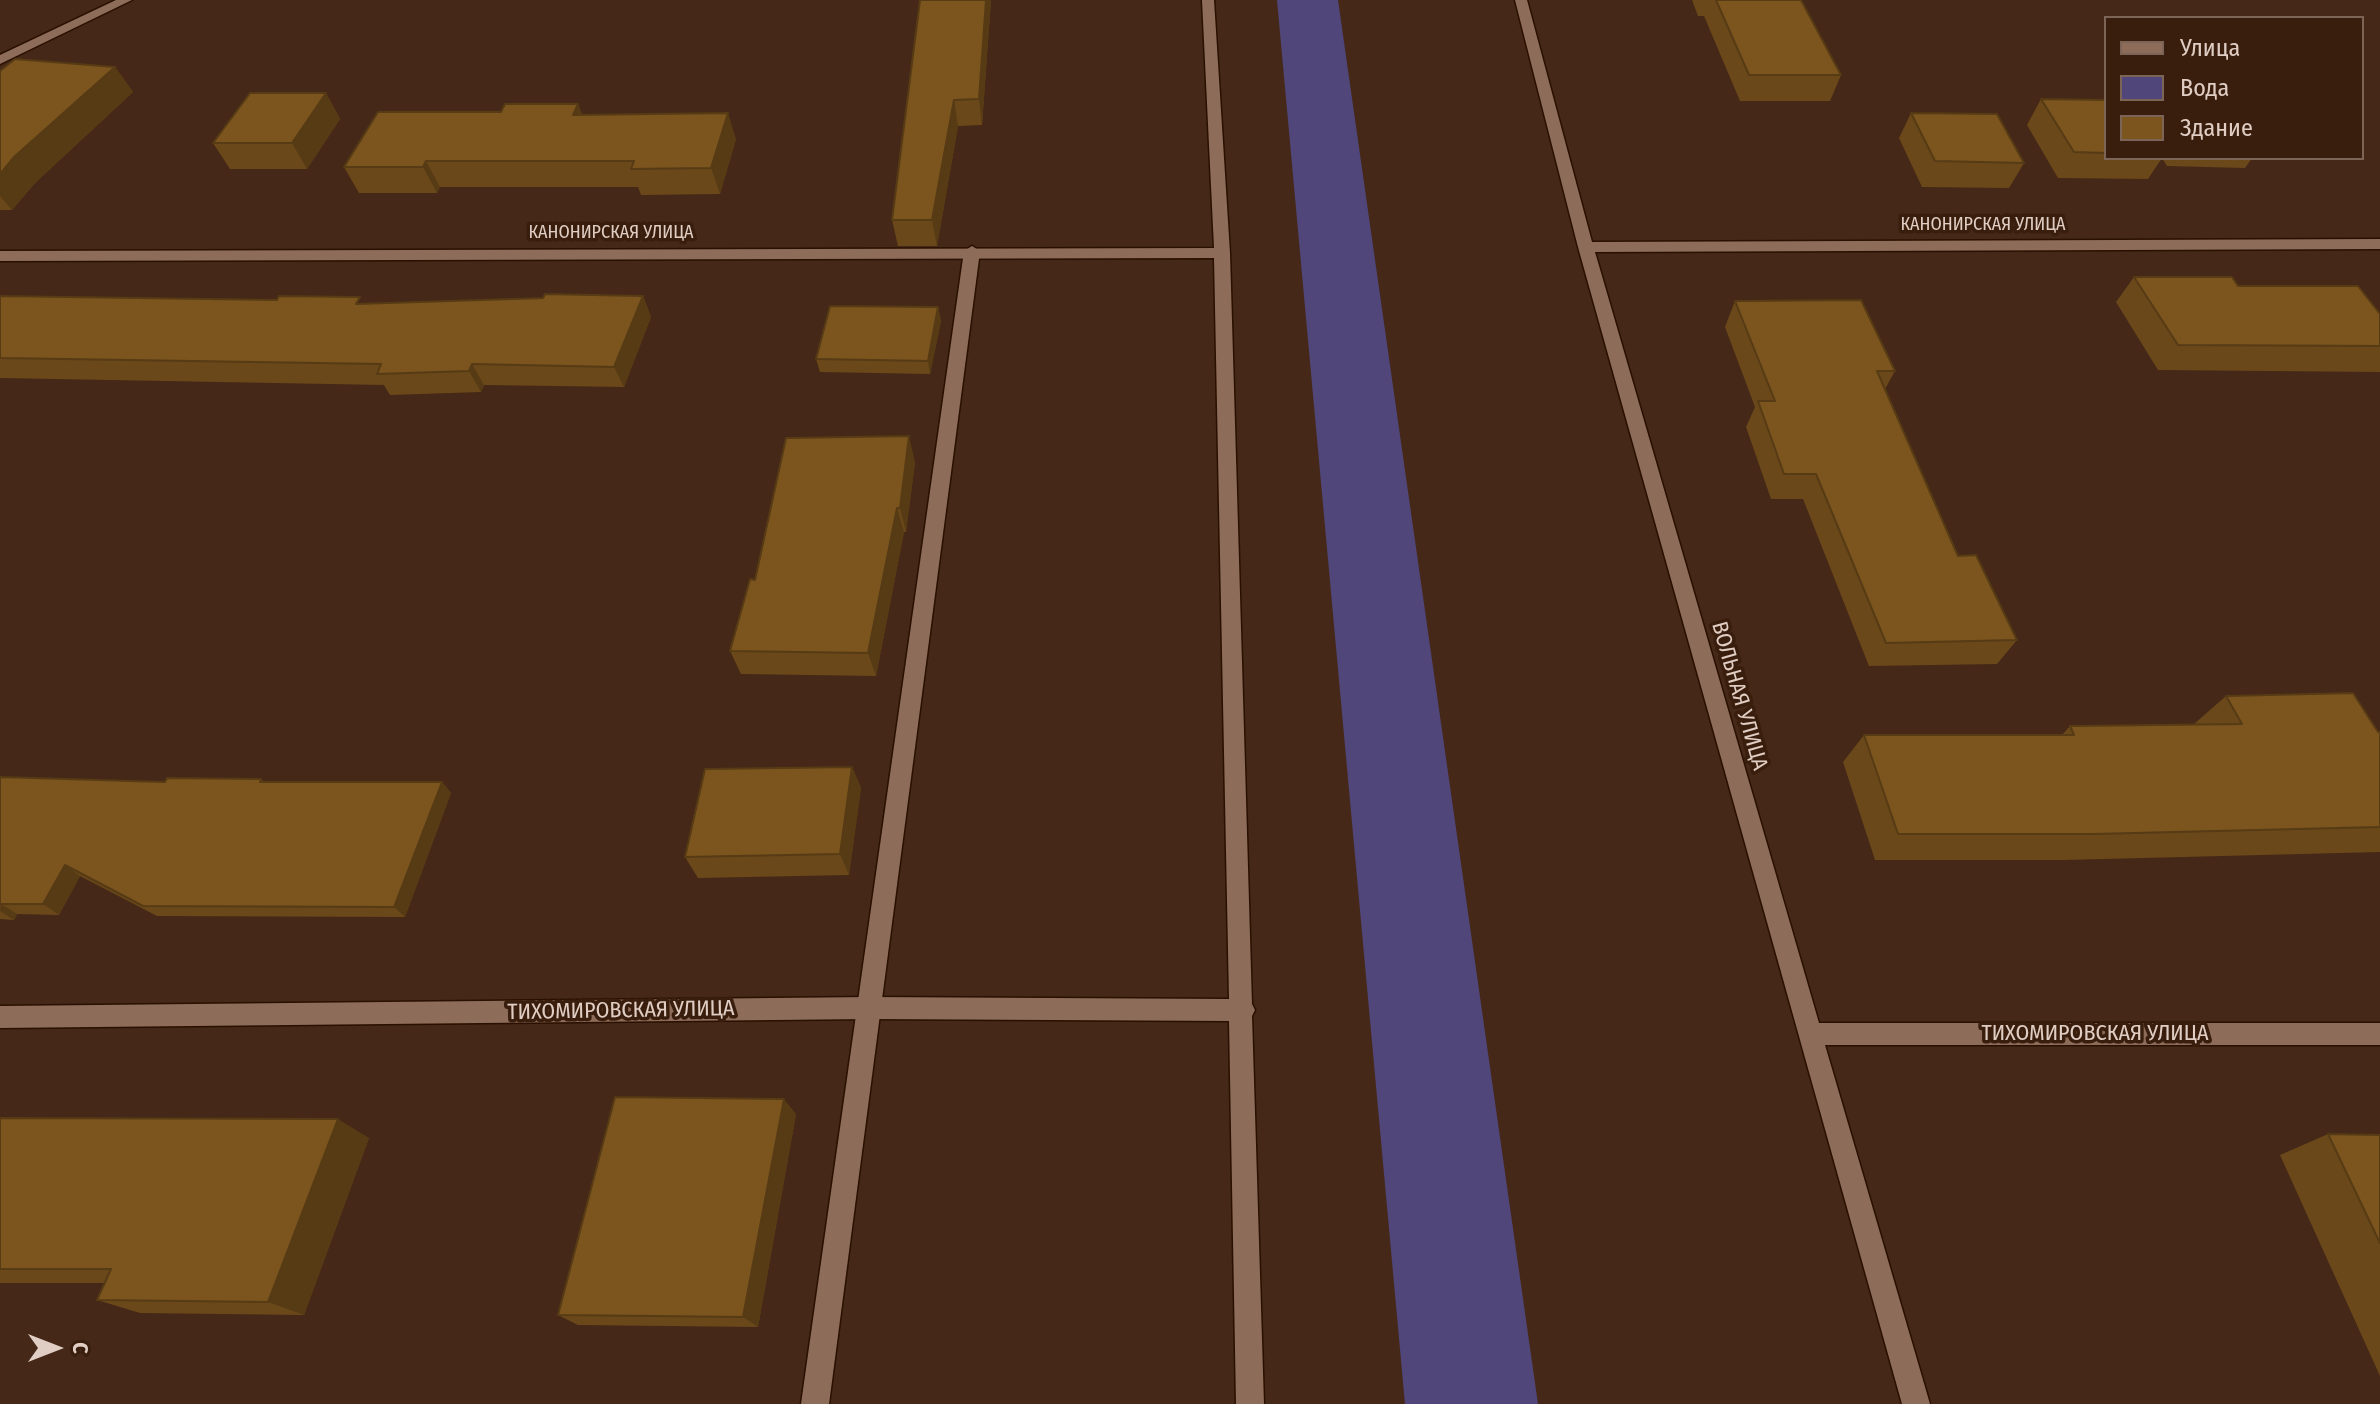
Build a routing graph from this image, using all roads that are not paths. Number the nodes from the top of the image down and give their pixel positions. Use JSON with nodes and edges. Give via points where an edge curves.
{"nodes":[{"id":1,"x":126,"y":0,"type":"edge"},
{"id":2,"x":1208,"y":0,"type":"edge"},
{"id":3,"x":1521,"y":0,"type":"edge"},
{"id":4,"x":0,"y":60,"type":"edge"},
{"id":5,"x":2380,"y":244,"type":"edge"},
{"id":6,"x":1586,"y":247,"type":"junction"},
{"id":7,"x":972,"y":251,"type":"junction"},
{"id":8,"x":1222,"y":253,"type":"junction"},
{"id":9,"x":0,"y":256,"type":"edge"},
{"id":10,"x":870,"y":1008,"type":"junction"},
{"id":11,"x":1243,"y":1010,"type":"junction"},
{"id":12,"x":0,"y":1017,"type":"edge"},
{"id":13,"x":1810,"y":1034,"type":"junction"},
{"id":14,"x":2380,"y":1034,"type":"edge"},
{"id":15,"x":815,"y":1404,"type":"edge"},
{"id":16,"x":1250,"y":1404,"type":"edge"},
{"id":17,"x":1916,"y":1404,"type":"edge"}],
"edges":[{"from":1,"to":4,"type":"street"},
{"from":2,"to":8,"type":"street"},
{"from":3,"to":6,"type":"street","name":"ВОЛЬНАЯ УЛИЦА"},
{"from":5,"to":6,"type":"street","name":"КАНОНИРСКАЯ УЛИЦА"},
{"from":6,"to":13,"type":"street","name":"ВОЛЬНАЯ УЛИЦА"},
{"from":7,"to":8,"type":"street","name":"КАНОНИРСКАЯ УЛИЦА"},
{"from":7,"to":9,"type":"street","name":"КАНОНИРСКАЯ УЛИЦА"},
{"from":7,"to":10,"type":"street"},
{"from":8,"to":11,"type":"street"},
{"from":10,"to":11,"type":"street","name":"ТИХОМИРОВСКАЯ УЛИЦА"},
{"from":10,"to":12,"type":"street","name":"ТИХОМИРОВСКАЯ УЛИЦА"},
{"from":10,"to":15,"type":"street"},
{"from":11,"to":16,"type":"street"},
{"from":13,"to":14,"type":"street","name":"ТИХОМИРОВСКАЯ УЛИЦА"},
{"from":13,"to":17,"type":"street","name":"ВОЛЬНАЯ УЛИЦА"}]}
